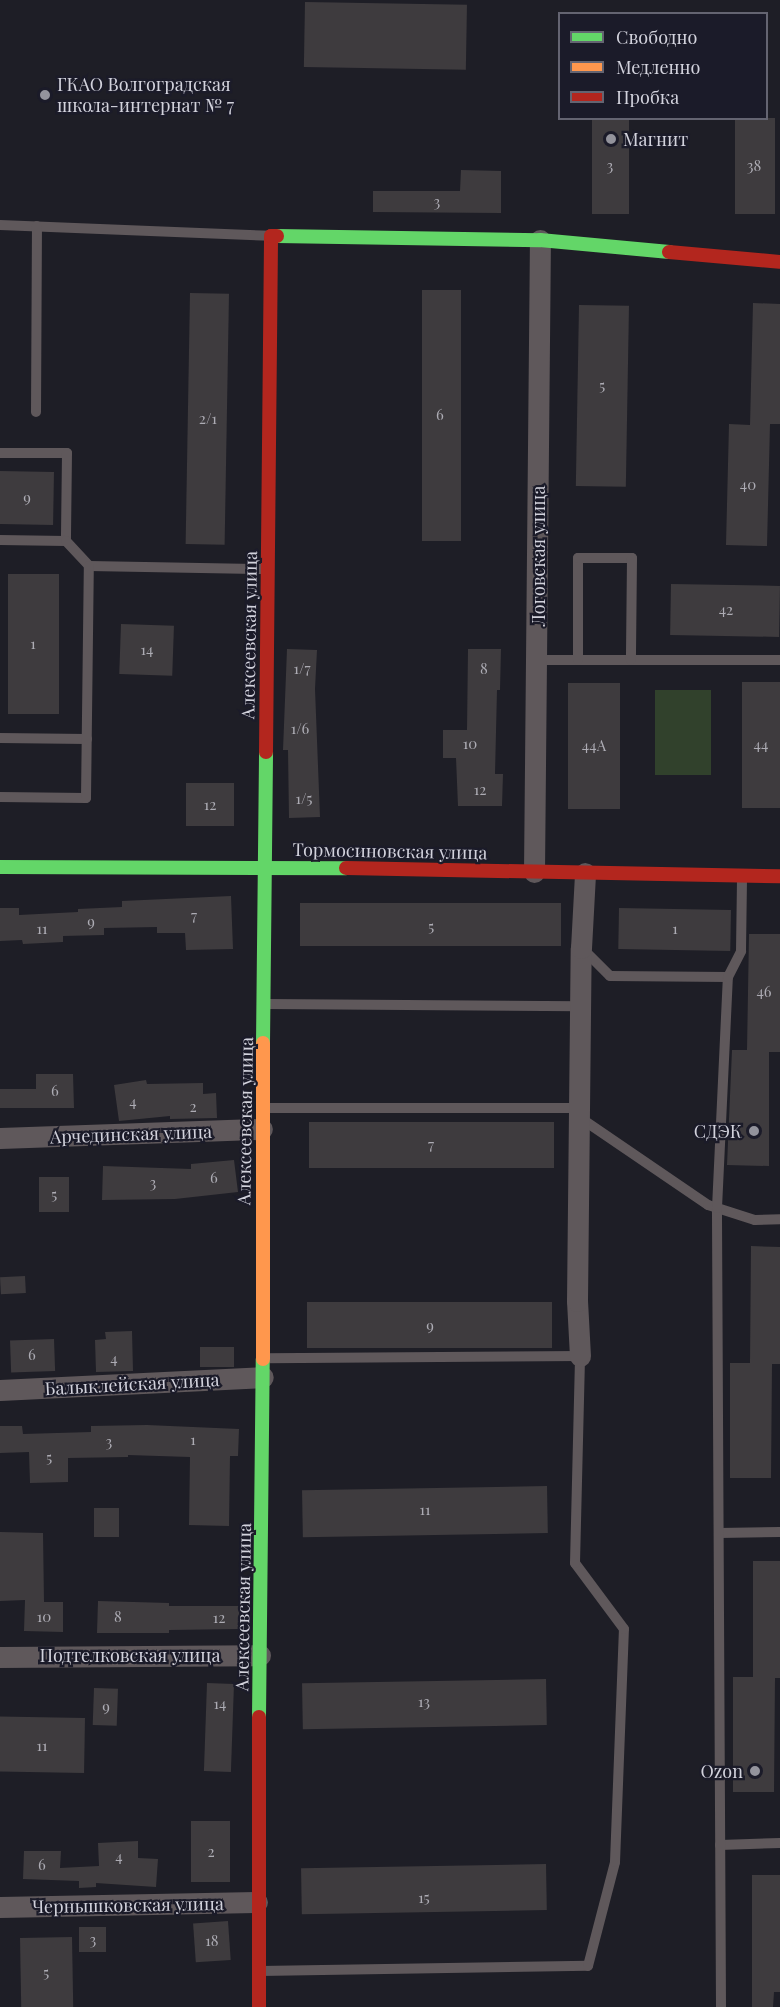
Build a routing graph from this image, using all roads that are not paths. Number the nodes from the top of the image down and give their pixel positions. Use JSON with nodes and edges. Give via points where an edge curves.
{"nodes":[{"id":1,"x":0,"y":225,"type":"edge"},
{"id":2,"x":37,"y":226,"type":"junction"},
{"id":3,"x":271,"y":236,"type":"junction"},
{"id":4,"x":540,"y":240,"type":"junction"},
{"id":5,"x":780,"y":262,"type":"edge"},
{"id":6,"x":36,"y":412,"type":"dead end"},
{"id":7,"x":0,"y":453,"type":"edge"},
{"id":8,"x":0,"y":540,"type":"edge"},
{"id":9,"x":66,"y":541,"type":"junction"},
{"id":10,"x":89,"y":566,"type":"junction"},
{"id":11,"x":267,"y":569,"type":"junction"},
{"id":12,"x":537,"y":660,"type":"junction"},
{"id":13,"x":578,"y":660,"type":"junction"},
{"id":14,"x":631,"y":660,"type":"junction"},
{"id":15,"x":780,"y":660,"type":"edge"},
{"id":16,"x":0,"y":738,"type":"edge"},
{"id":17,"x":87,"y":739,"type":"junction"},
{"id":18,"x":0,"y":796,"type":"edge"},
{"id":19,"x":265,"y":866,"type":"junction"},
{"id":20,"x":0,"y":867,"type":"edge"},
{"id":21,"x":534,"y":872,"type":"junction"},
{"id":22,"x":585,"y":873,"type":"junction"},
{"id":23,"x":742,"y":874,"type":"junction"},
{"id":24,"x":780,"y":876,"type":"edge"},
{"id":25,"x":582,"y":948,"type":"junction"},
{"id":26,"x":728,"y":977,"type":"junction"},
{"id":27,"x":265,"y":1004,"type":"junction"},
{"id":28,"x":580,"y":1006,"type":"junction"},
{"id":29,"x":579,"y":1113,"type":"junction"},
{"id":30,"x":262,"y":1118,"type":"junction"},
{"id":31,"x":0,"y":1138,"type":"edge"},
{"id":32,"x":717,"y":1208,"type":"junction"},
{"id":33,"x":780,"y":1219,"type":"edge"},
{"id":34,"x":580,"y":1356,"type":"junction"},
{"id":35,"x":263,"y":1368,"type":"junction"},
{"id":36,"x":0,"y":1390,"type":"edge"},
{"id":37,"x":780,"y":1532,"type":"edge"},
{"id":38,"x":719,"y":1533,"type":"junction"},
{"id":39,"x":260,"y":1655,"type":"junction"},
{"id":40,"x":0,"y":1657,"type":"edge"},
{"id":41,"x":780,"y":1843,"type":"edge"},
{"id":42,"x":720,"y":1845,"type":"junction"},
{"id":43,"x":256,"y":1902,"type":"junction"},
{"id":44,"x":0,"y":1907,"type":"edge"},
{"id":45,"x":259,"y":1971,"type":"junction"},
{"id":46,"x":259,"y":2007,"type":"edge"},
{"id":47,"x":721,"y":2007,"type":"edge"}],
"edges":[{"from":1,"to":2,"type":"lane"},
{"from":2,"to":3,"type":"lane"},
{"from":2,"to":6,"type":"lane"},
{"from":3,"to":4,"type":"street"},
{"from":3,"to":11,"type":"street","name":"Алексеевская улица"},
{"from":4,"to":5,"type":"street"},
{"from":4,"to":12,"type":"street","name":"Логовская улица"},
{"from":7,"to":9,"type":"lane","via":[[67,453]]},
{"from":8,"to":9,"type":"lane"},
{"from":9,"to":10,"type":"lane"},
{"from":10,"to":11,"type":"lane"},
{"from":10,"to":17,"type":"lane"},
{"from":11,"to":19,"type":"street","name":"Алексеевская улица"},
{"from":12,"to":13,"type":"lane"},
{"from":12,"to":21,"type":"street","name":"Логовская улица"},
{"from":13,"to":14,"type":"lane"},
{"from":13,"to":14,"type":"lane","via":[[578,558],[632,558]]},
{"from":14,"to":15,"type":"lane"},
{"from":16,"to":17,"type":"lane"},
{"from":17,"to":18,"type":"lane","via":[[86,798]]},
{"from":19,"to":20,"type":"street","name":"Тормосиновская улица"},
{"from":19,"to":21,"type":"street","name":"Тормосиновская улица"},
{"from":19,"to":27,"type":"street","name":"Алексеевская улица"},
{"from":21,"to":22,"type":"street","name":"Тормосиновская улица"},
{"from":22,"to":23,"type":"street","name":"Тормосиновская улица"},
{"from":22,"to":25,"type":"street"},
{"from":23,"to":24,"type":"street","name":"Тормосиновская улица"},
{"from":23,"to":26,"type":"lane","via":[[741,951]]},
{"from":25,"to":26,"type":"lane","via":[[610,976]]},
{"from":25,"to":28,"type":"street"},
{"from":26,"to":32,"type":"lane"},
{"from":27,"to":28,"type":"lane"},
{"from":27,"to":30,"type":"street","name":"Алексеевская улица"},
{"from":28,"to":29,"type":"street"},
{"from":29,"to":30,"type":"lane"},
{"from":29,"to":32,"type":"lane"},
{"from":29,"to":34,"type":"street"},
{"from":30,"to":31,"type":"street","name":"Арчединская улица"},
{"from":30,"to":35,"type":"street","name":"Алексеевская улица"},
{"from":32,"to":33,"type":"lane","via":[[755,1220]]},
{"from":32,"to":38,"type":"lane"},
{"from":34,"to":35,"type":"lane"},
{"from":34,"to":45,"type":"lane","via":[[575,1563],[624,1629],[615,1862],[588,1966]]},
{"from":35,"to":36,"type":"street","name":"Балыклейская улица"},
{"from":35,"to":39,"type":"street","name":"Алексеевская улица"},
{"from":37,"to":38,"type":"lane"},
{"from":38,"to":42,"type":"lane"},
{"from":39,"to":40,"type":"street","name":"Подтелковская улица"},
{"from":39,"to":43,"type":"street","name":"Алексеевская улица"},
{"from":41,"to":42,"type":"lane"},
{"from":42,"to":47,"type":"lane"},
{"from":43,"to":44,"type":"street","name":"Чернышковская улица"},
{"from":43,"to":45,"type":"street","name":"Алексеевская улица"},
{"from":45,"to":46,"type":"street","name":"Алексеевская улица"}]}
